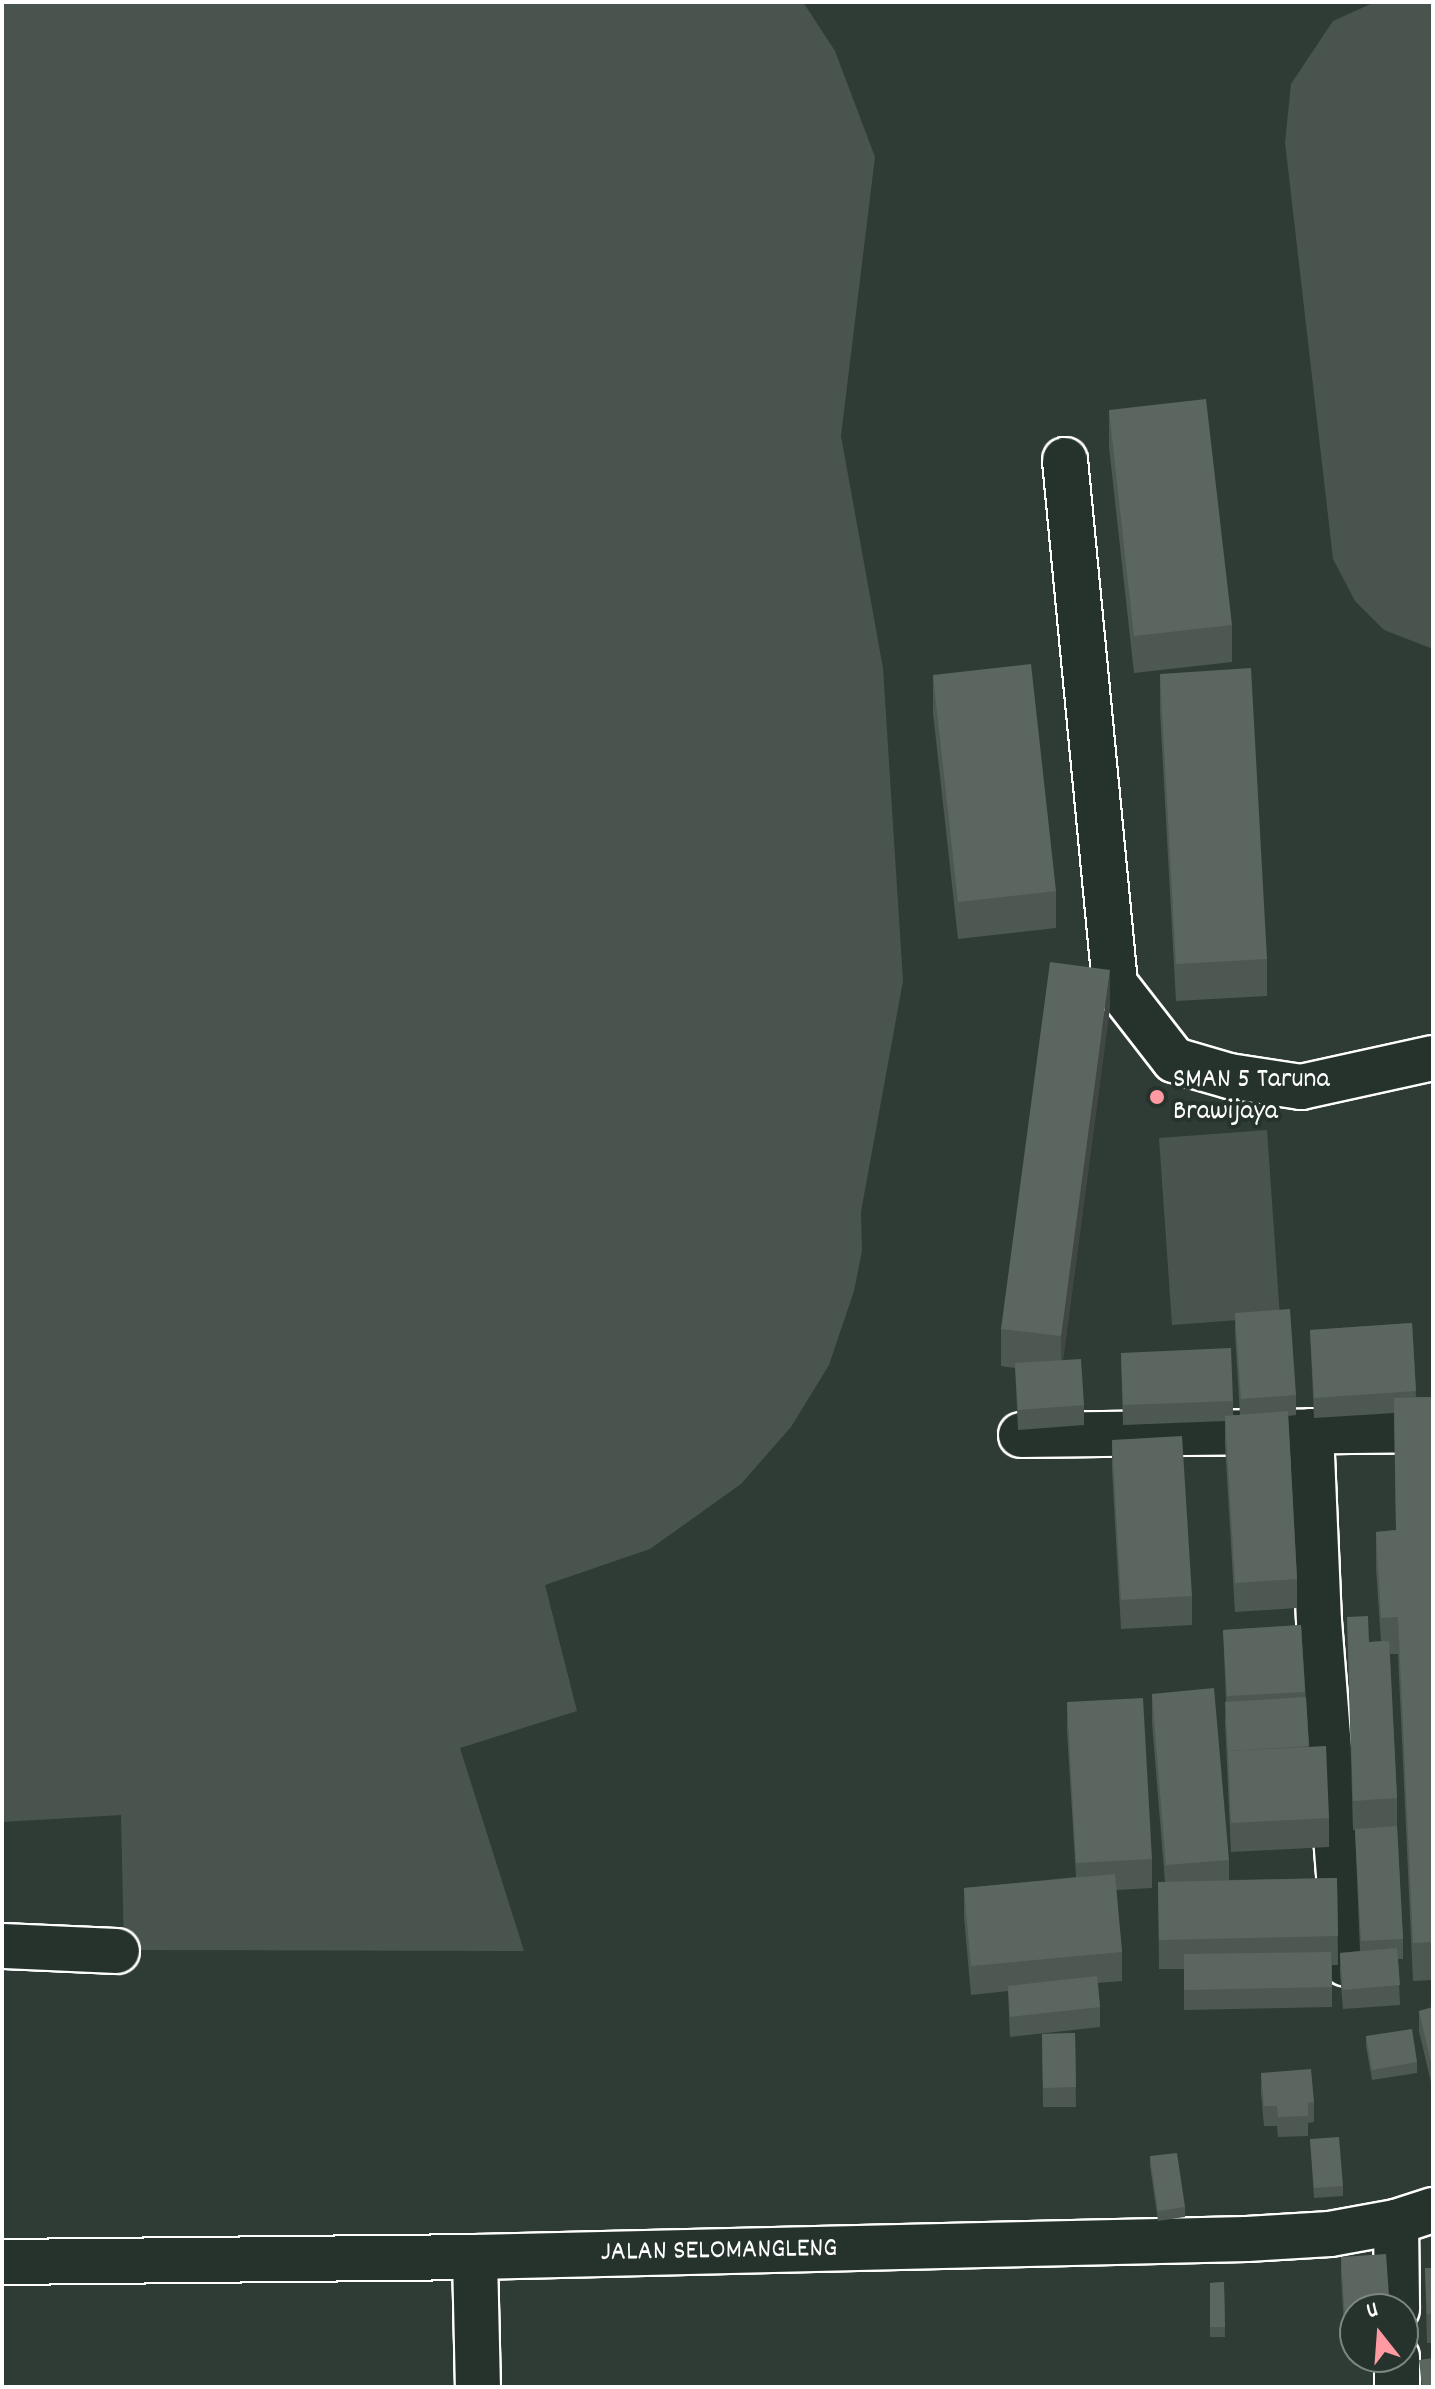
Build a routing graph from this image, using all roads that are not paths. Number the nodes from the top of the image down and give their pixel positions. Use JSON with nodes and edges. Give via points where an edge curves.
{"nodes":[{"id":1,"x":1065,"y":460,"type":"dead end"},
{"id":2,"x":1433,"y":1058,"type":"edge"},
{"id":3,"x":1433,"y":1430,"type":"edge"},
{"id":4,"x":1311,"y":1431,"type":"junction"},
{"id":5,"x":1021,"y":1435,"type":"dead end"},
{"id":6,"x":2,"y":1946,"type":"edge"},
{"id":7,"x":117,"y":1951,"type":"dead end"},
{"id":8,"x":1346,"y":1964,"type":"edge"},
{"id":9,"x":1415,"y":2216,"type":"edge"},
{"id":10,"x":475,"y":2257,"type":"junction"},
{"id":11,"x":2,"y":2262,"type":"edge"},
{"id":12,"x":1400,"y":2293,"type":"edge"},
{"id":13,"x":478,"y":2387,"type":"edge"}],
"edges":[{"from":1,"to":2,"type":"street","via":[[1115,984],[1174,1060],[1229,1076],[1301,1087]]},
{"from":3,"to":4,"type":"street"},
{"from":4,"to":5,"type":"street"},
{"from":4,"to":8,"type":"street","via":[[1319,1621]]},
{"from":6,"to":7,"type":"street"},
{"from":9,"to":10,"type":"street","name":"JALAN SELOMANGLENG","via":[[1330,2234],[1247,2239]]},
{"from":9,"to":12,"type":"street"},
{"from":10,"to":11,"type":"street","name":"JALAN SELOMANGLENG"},
{"from":10,"to":13,"type":"street"}]}
